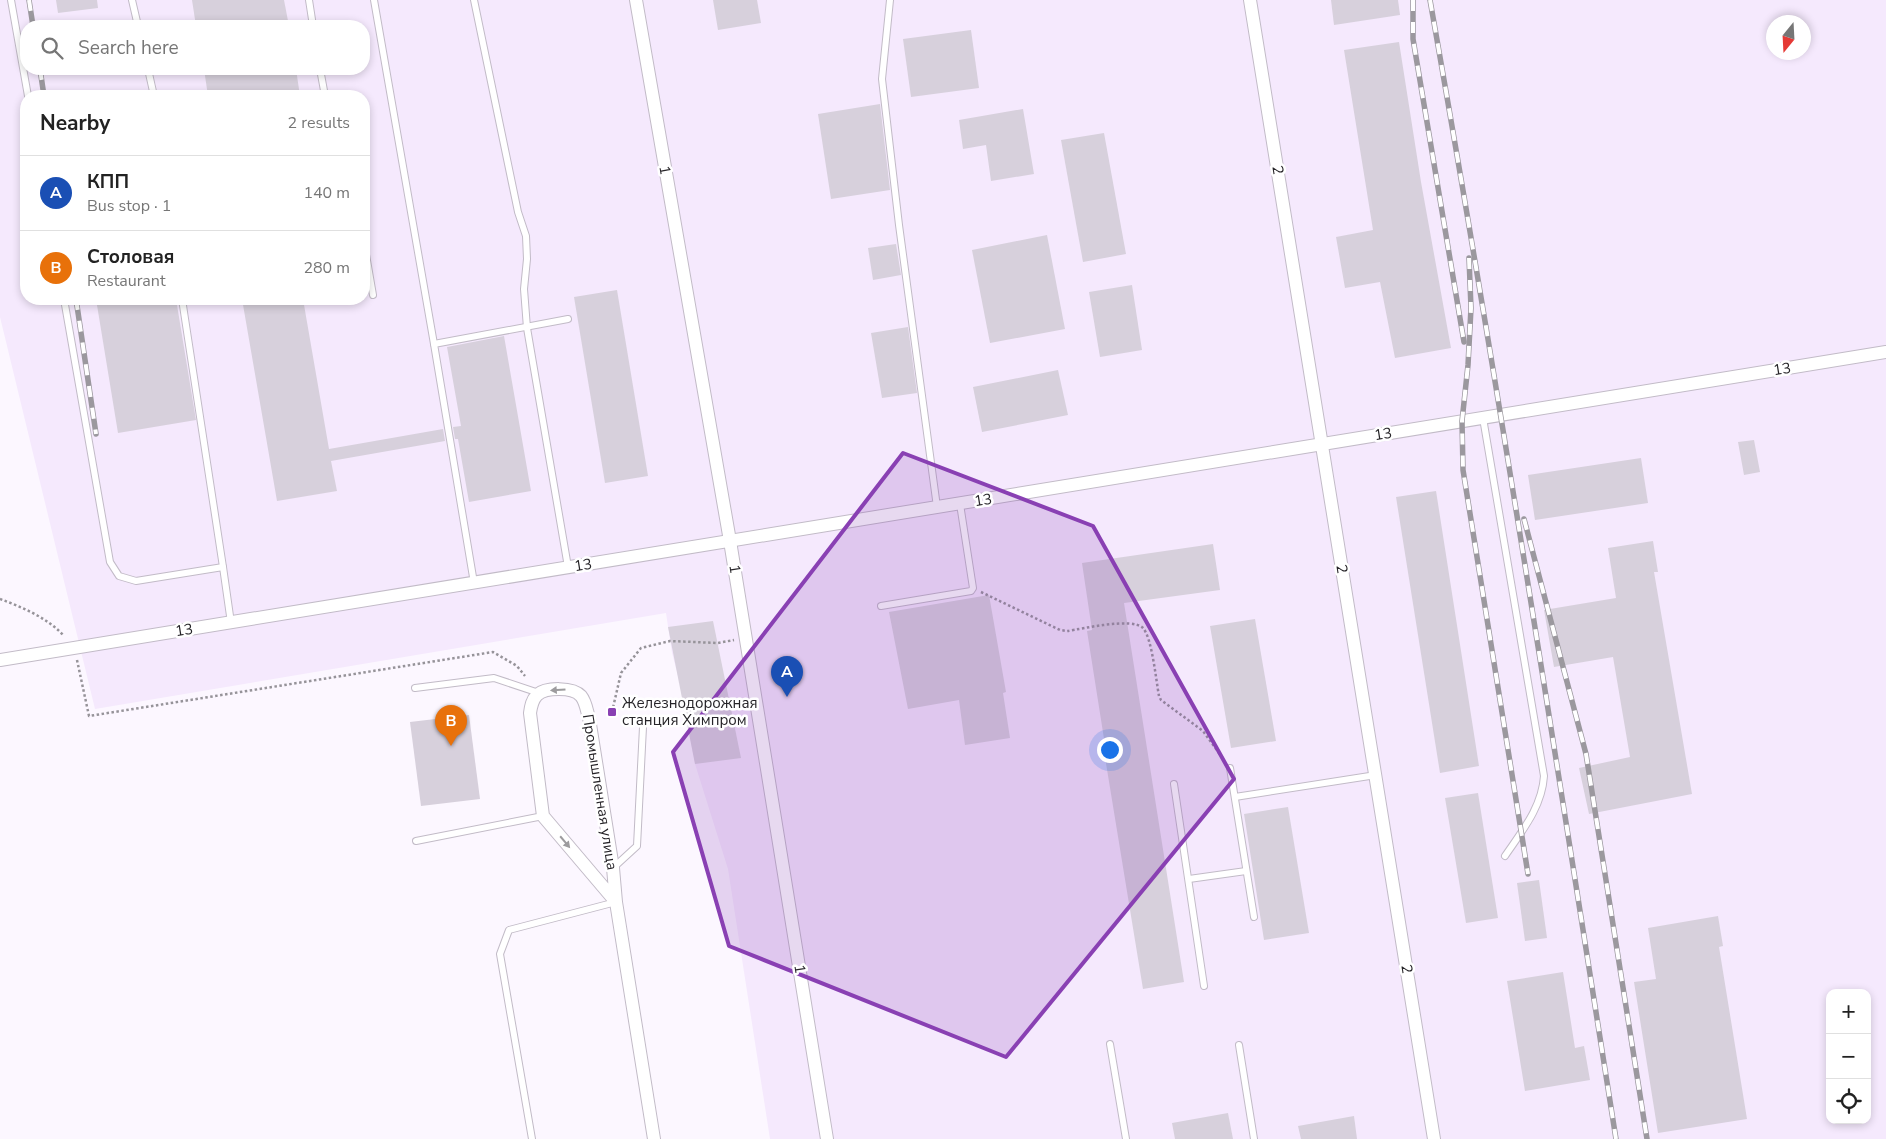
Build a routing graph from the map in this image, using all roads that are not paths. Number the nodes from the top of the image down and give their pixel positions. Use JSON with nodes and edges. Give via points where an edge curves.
{"nodes":[{"id":1,"x":12,"y":0,"type":"edge"},
{"id":2,"x":132,"y":0,"type":"edge"},
{"id":3,"x":309,"y":0,"type":"edge"},
{"id":4,"x":374,"y":0,"type":"edge"},
{"id":5,"x":474,"y":0,"type":"edge"},
{"id":6,"x":636,"y":0,"type":"edge"},
{"id":7,"x":890,"y":0,"type":"edge"},
{"id":8,"x":1250,"y":0,"type":"edge"},
{"id":9,"x":137,"y":20,"type":"edge"},
{"id":10,"x":313,"y":20,"type":"edge"},
{"id":11,"x":20,"y":48,"type":"edge"},
{"id":12,"x":24,"y":75,"type":"edge"},
{"id":13,"x":149,"y":75,"type":"edge"},
{"id":14,"x":321,"y":75,"type":"edge"},
{"id":15,"x":27,"y":90,"type":"edge"},
{"id":16,"x":153,"y":90,"type":"edge"},
{"id":17,"x":324,"y":90,"type":"edge"},
{"id":18,"x":370,"y":274,"type":"edge"},
{"id":19,"x":374,"y":295,"type":"dead end"},
{"id":20,"x":65,"y":305,"type":"edge"},
{"id":21,"x":183,"y":305,"type":"edge"},
{"id":22,"x":568,"y":319,"type":"dead end"},
{"id":23,"x":527,"y":328,"type":"junction"},
{"id":24,"x":434,"y":344,"type":"junction"},
{"id":25,"x":1886,"y":352,"type":"edge"},
{"id":26,"x":1483,"y":418,"type":"junction"},
{"id":27,"x":1322,"y":444,"type":"junction"},
{"id":28,"x":960,"y":504,"type":"junction"},
{"id":29,"x":937,"y":507,"type":"junction"},
{"id":30,"x":730,"y":541,"type":"junction"},
{"id":31,"x":223,"y":567,"type":"junction"},
{"id":32,"x":568,"y":567,"type":"junction"},
{"id":33,"x":474,"y":583,"type":"junction"},
{"id":34,"x":880,"y":606,"type":"dead end"},
{"id":35,"x":231,"y":623,"type":"junction"},
{"id":36,"x":0,"y":660,"type":"edge"},
{"id":37,"x":415,"y":688,"type":"dead end"},
{"id":38,"x":539,"y":693,"type":"junction"},
{"id":39,"x":643,"y":727,"type":"dead end"},
{"id":40,"x":1230,"y":768,"type":"road end"},
{"id":41,"x":1376,"y":776,"type":"junction"},
{"id":42,"x":1174,"y":784,"type":"dead end"},
{"id":43,"x":1235,"y":797,"type":"junction"},
{"id":44,"x":544,"y":816,"type":"junction"},
{"id":45,"x":416,"y":842,"type":"dead end"},
{"id":46,"x":1505,"y":856,"type":"dead end"},
{"id":47,"x":613,"y":868,"type":"junction"},
{"id":48,"x":1246,"y":871,"type":"junction"},
{"id":49,"x":1189,"y":879,"type":"junction"},
{"id":50,"x":616,"y":902,"type":"junction"},
{"id":51,"x":1254,"y":917,"type":"dead end"},
{"id":52,"x":1204,"y":986,"type":"dead end"},
{"id":53,"x":1110,"y":1044,"type":"dead end"},
{"id":54,"x":1239,"y":1045,"type":"dead end"},
{"id":55,"x":532,"y":1139,"type":"edge"},
{"id":56,"x":654,"y":1139,"type":"edge"},
{"id":57,"x":827,"y":1139,"type":"edge"},
{"id":58,"x":1126,"y":1139,"type":"edge"},
{"id":59,"x":1254,"y":1139,"type":"edge"},
{"id":60,"x":1434,"y":1139,"type":"edge"}],
"edges":[{"from":1,"to":11,"type":"lane"},
{"from":2,"to":9,"type":"lane"},
{"from":3,"to":10,"type":"lane"},
{"from":4,"to":24,"type":"lane"},
{"from":5,"to":23,"type":"lane","via":[[518,212],[526,236],[528,259],[524,289]]},
{"from":6,"to":30,"type":"street","name":"1"},
{"from":7,"to":29,"type":"lane","via":[[882,79]]},
{"from":8,"to":27,"type":"street","name":"2"},
{"from":12,"to":15,"type":"lane"},
{"from":13,"to":16,"type":"lane"},
{"from":14,"to":17,"type":"lane"},
{"from":18,"to":19,"type":"lane"},
{"from":20,"to":31,"type":"lane","via":[[110,562],[119,576],[136,581]]},
{"from":21,"to":31,"type":"lane"},
{"from":22,"to":23,"type":"lane"},
{"from":23,"to":24,"type":"lane"},
{"from":23,"to":32,"type":"lane"},
{"from":24,"to":33,"type":"lane"},
{"from":25,"to":26,"type":"street","name":"13"},
{"from":26,"to":27,"type":"street","name":"13"},
{"from":26,"to":46,"type":"lane","via":[[1544,776],[1538,804]]},
{"from":27,"to":28,"type":"street","name":"13"},
{"from":27,"to":41,"type":"street","name":"2"},
{"from":28,"to":29,"type":"street","name":"13"},
{"from":28,"to":34,"type":"lane","via":[[971,591]]},
{"from":29,"to":30,"type":"street","name":"13"},
{"from":30,"to":32,"type":"street","name":"13"},
{"from":30,"to":57,"type":"street","name":"1"},
{"from":31,"to":35,"type":"lane"},
{"from":32,"to":33,"type":"street","name":"13"},
{"from":33,"to":35,"type":"street","name":"13"},
{"from":35,"to":36,"type":"street","name":"13"},
{"from":37,"to":38,"type":"lane","via":[[494,678]]},
{"from":38,"to":44,"type":"street","via":[[532,701],[530,713]]},
{"from":47,"to":38,"type":"street","name":"Промышленная улица","one_way":true,"via":[[589,718],[582,698],[575,691],[560,689]]},
{"from":39,"to":47,"type":"lane","via":[[637,846]]},
{"from":40,"to":43,"type":"lane"},
{"from":41,"to":43,"type":"lane"},
{"from":41,"to":60,"type":"street","name":"2"},
{"from":42,"to":49,"type":"lane"},
{"from":43,"to":48,"type":"lane"},
{"from":44,"to":45,"type":"lane"},
{"from":44,"to":50,"type":"street","name":"Промышленная улица","one_way":true},
{"from":47,"to":50,"type":"street","name":"Промышленная улица"},
{"from":48,"to":49,"type":"lane"},
{"from":48,"to":51,"type":"lane"},
{"from":49,"to":52,"type":"lane"},
{"from":50,"to":55,"type":"lane","via":[[509,930],[500,954]]},
{"from":50,"to":56,"type":"street","name":"Промышленная улица"},
{"from":53,"to":58,"type":"lane"},
{"from":54,"to":59,"type":"lane"}]}
